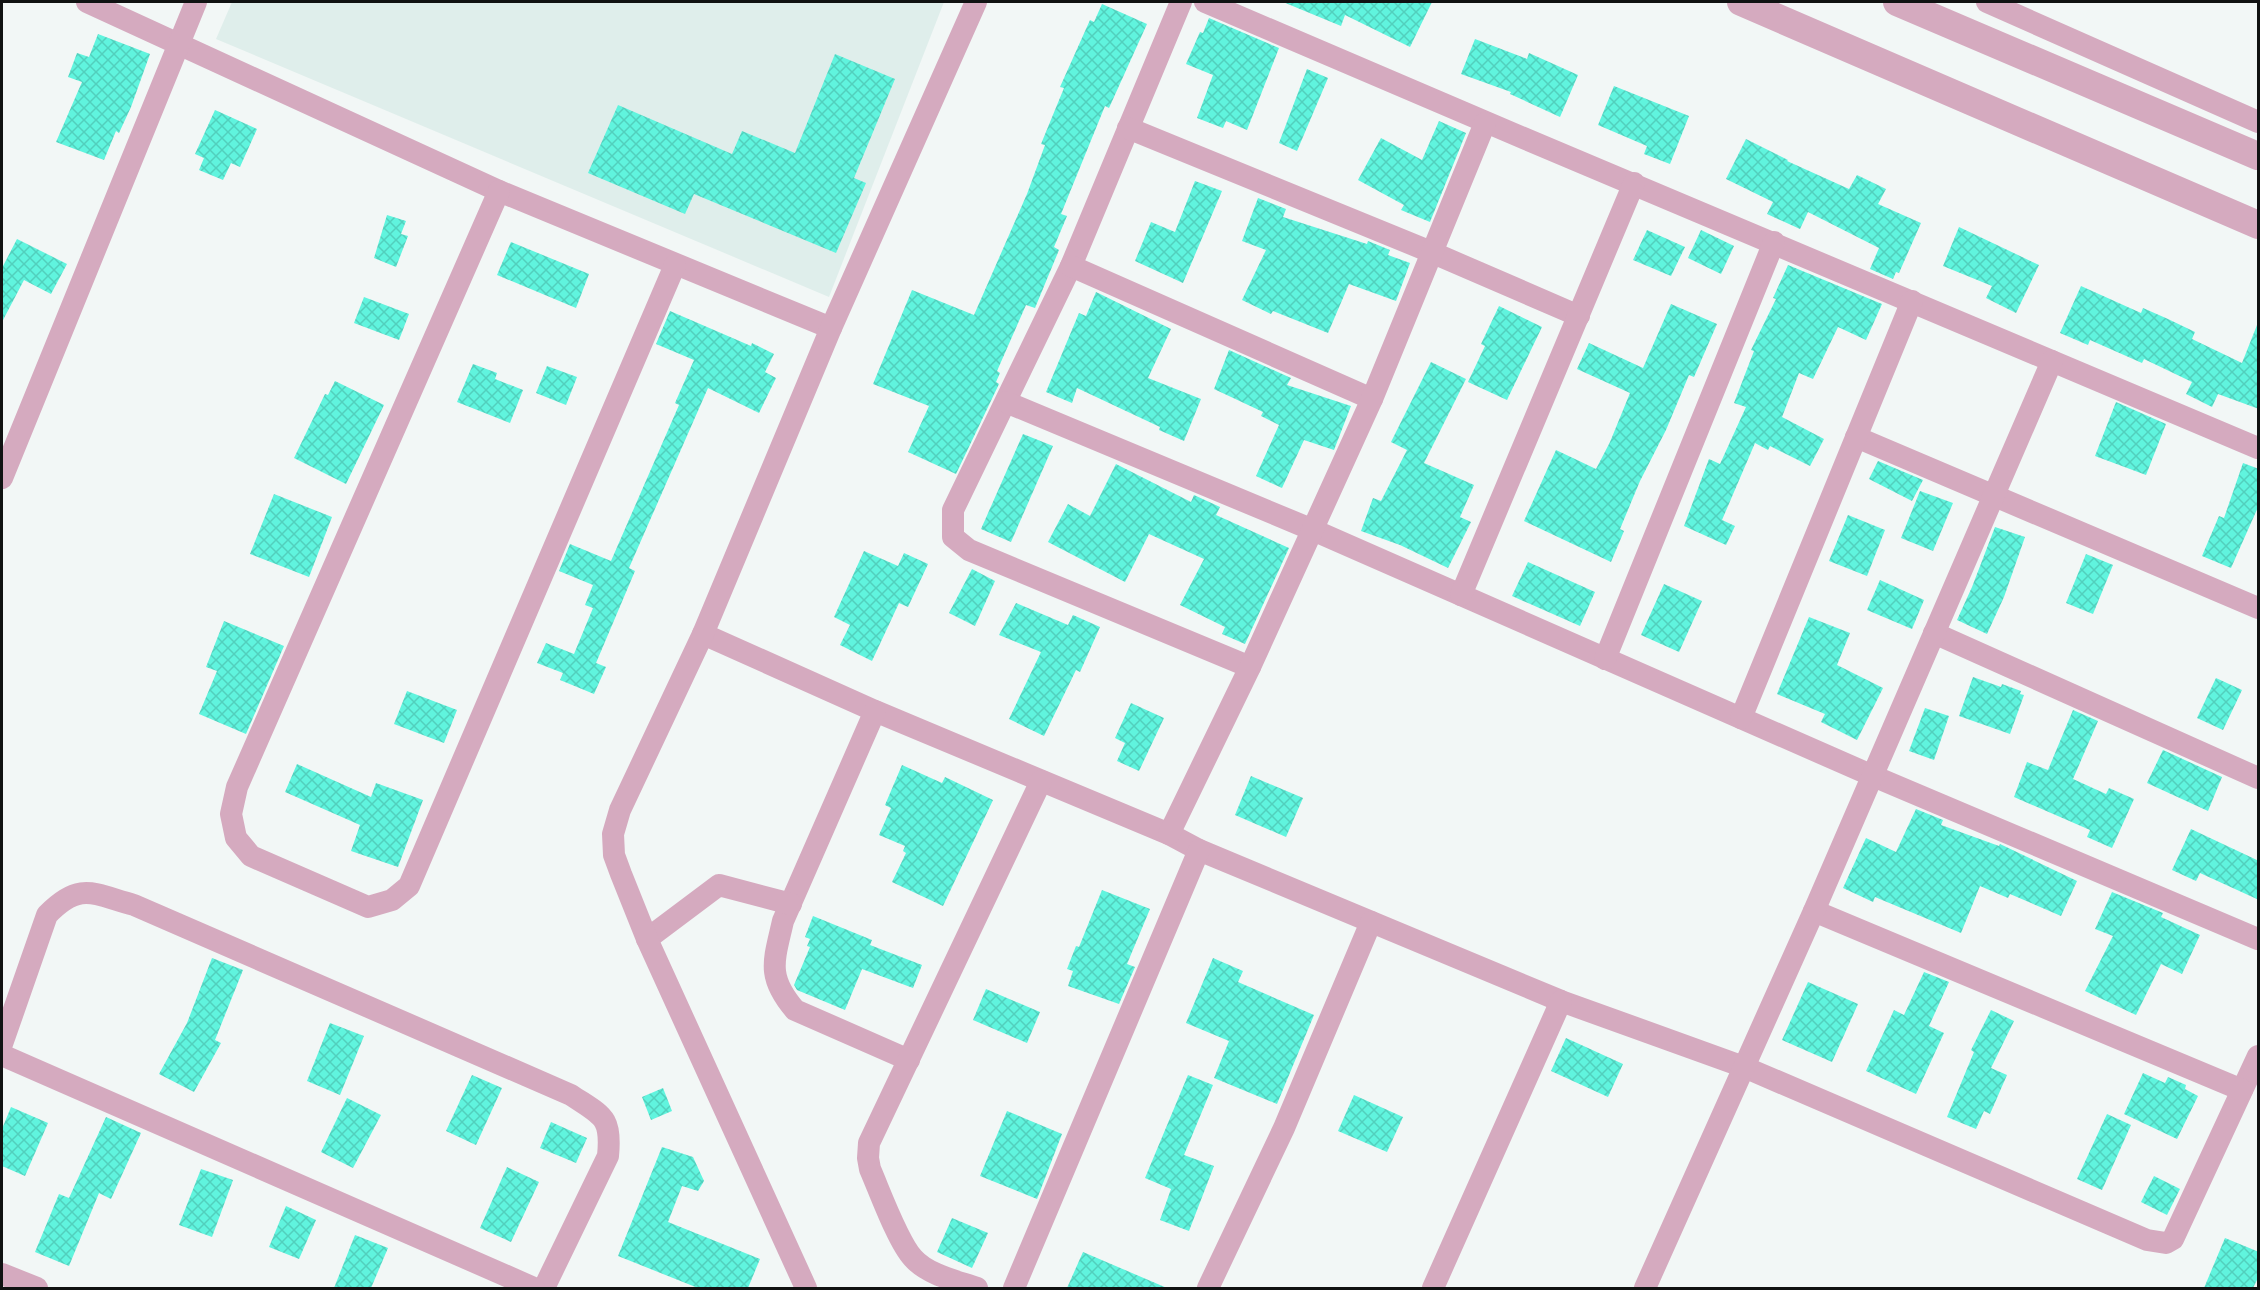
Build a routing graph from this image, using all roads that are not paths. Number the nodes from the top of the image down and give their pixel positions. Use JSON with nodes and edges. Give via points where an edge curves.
{"nodes":[{"id":1,"x":87,"y":2,"type":"edge"},
{"id":2,"x":196,"y":2,"type":"edge"},
{"id":3,"x":976,"y":2,"type":"edge"},
{"id":4,"x":1181,"y":2,"type":"edge"},
{"id":5,"x":1205,"y":2,"type":"edge"},
{"id":6,"x":1741,"y":2,"type":"edge"},
{"id":7,"x":1898,"y":2,"type":"edge"},
{"id":8,"x":1987,"y":2,"type":"edge"},
{"id":9,"x":179,"y":43,"type":"junction"},
{"id":10,"x":2259,"y":122,"type":"edge"},
{"id":11,"x":1485,"y":123,"type":"junction"},
{"id":12,"x":1128,"y":128,"type":"junction"},
{"id":13,"x":2259,"y":156,"type":"edge"},
{"id":14,"x":1634,"y":183,"type":"junction"},
{"id":15,"x":499,"y":191,"type":"junction"},
{"id":16,"x":2259,"y":225,"type":"edge"},
{"id":17,"x":1774,"y":242,"type":"junction"},
{"id":18,"x":1431,"y":252,"type":"junction"},
{"id":19,"x":675,"y":265,"type":"junction"},
{"id":20,"x":1071,"y":266,"type":"junction"},
{"id":21,"x":1912,"y":301,"type":"junction"},
{"id":22,"x":1578,"y":316,"type":"junction"},
{"id":23,"x":831,"y":328,"type":"junction"},
{"id":24,"x":2052,"y":360,"type":"junction"},
{"id":25,"x":1372,"y":399,"type":"junction"},
{"id":26,"x":1006,"y":402,"type":"junction"},
{"id":27,"x":1856,"y":437,"type":"junction"},
{"id":28,"x":2259,"y":448,"type":"edge"},
{"id":29,"x":2,"y":478,"type":"edge"},
{"id":30,"x":1994,"y":495,"type":"junction"},
{"id":31,"x":1313,"y":530,"type":"junction"},
{"id":32,"x":1461,"y":596,"type":"junction"},
{"id":33,"x":2259,"y":608,"type":"edge"},
{"id":34,"x":1934,"y":633,"type":"junction"},
{"id":35,"x":703,"y":634,"type":"junction"},
{"id":36,"x":1605,"y":658,"type":"junction"},
{"id":37,"x":1250,"y":667,"type":"junction"},
{"id":38,"x":875,"y":711,"type":"junction"},
{"id":39,"x":1741,"y":718,"type":"junction"},
{"id":40,"x":1873,"y":776,"type":"junction"},
{"id":41,"x":2259,"y":778,"type":"edge"},
{"id":42,"x":1041,"y":781,"type":"junction"},
{"id":43,"x":1169,"y":834,"type":"junction"},
{"id":44,"x":1199,"y":850,"type":"junction"},
{"id":45,"x":791,"y":904,"type":"junction"},
{"id":46,"x":1814,"y":911,"type":"junction"},
{"id":47,"x":1371,"y":922,"type":"junction"},
{"id":48,"x":647,"y":939,"type":"junction"},
{"id":49,"x":2259,"y":939,"type":"edge"},
{"id":50,"x":1561,"y":1001,"type":"junction"},
{"id":51,"x":2,"y":1044,"type":"edge"},
{"id":52,"x":2,"y":1055,"type":"edge"},
{"id":53,"x":2259,"y":1056,"type":"edge"},
{"id":54,"x":909,"y":1060,"type":"junction"},
{"id":55,"x":1744,"y":1067,"type":"junction"},
{"id":56,"x":2242,"y":1090,"type":"junction"},
{"id":57,"x":2,"y":1274,"type":"edge"},
{"id":58,"x":37,"y":1288,"type":"edge"},
{"id":59,"x":534,"y":1288,"type":"edge"},
{"id":60,"x":544,"y":1288,"type":"edge"},
{"id":61,"x":806,"y":1288,"type":"edge"},
{"id":62,"x":977,"y":1288,"type":"edge"},
{"id":63,"x":1014,"y":1288,"type":"edge"},
{"id":64,"x":1208,"y":1288,"type":"edge"},
{"id":65,"x":1433,"y":1288,"type":"edge"},
{"id":66,"x":1645,"y":1288,"type":"edge"}],
"edges":[{"from":1,"to":9,"type":"street"},
{"from":2,"to":9,"type":"street"},
{"from":3,"to":23,"type":"street"},
{"from":4,"to":12,"type":"street"},
{"from":5,"to":11,"type":"street"},
{"from":6,"to":16,"type":"street"},
{"from":7,"to":13,"type":"street"},
{"from":8,"to":10,"type":"street"},
{"from":9,"to":15,"type":"street"},
{"from":9,"to":29,"type":"street"},
{"from":11,"to":14,"type":"street"},
{"from":11,"to":18,"type":"street"},
{"from":12,"to":18,"type":"street"},
{"from":12,"to":20,"type":"street"},
{"from":14,"to":17,"type":"street"},
{"from":14,"to":22,"type":"street"},
{"from":15,"to":19,"type":"street"},
{"from":15,"to":19,"type":"street","via":[[237,787],[231,814],[236,838],[252,856],[368,908],[392,900],[409,886]]},
{"from":17,"to":21,"type":"street"},
{"from":17,"to":36,"type":"street"},
{"from":18,"to":22,"type":"street"},
{"from":18,"to":25,"type":"street"},
{"from":19,"to":23,"type":"street"},
{"from":20,"to":25,"type":"street"},
{"from":20,"to":26,"type":"street"},
{"from":21,"to":24,"type":"street"},
{"from":21,"to":27,"type":"street"},
{"from":22,"to":32,"type":"street"},
{"from":23,"to":35,"type":"street"},
{"from":24,"to":28,"type":"street"},
{"from":24,"to":30,"type":"street"},
{"from":25,"to":31,"type":"street"},
{"from":26,"to":31,"type":"street"},
{"from":26,"to":37,"type":"street","via":[[953,510],[953,537],[969,550]]},
{"from":27,"to":30,"type":"street"},
{"from":27,"to":39,"type":"street"},
{"from":30,"to":33,"type":"street"},
{"from":30,"to":34,"type":"street"},
{"from":31,"to":32,"type":"street"},
{"from":31,"to":37,"type":"street"},
{"from":32,"to":36,"type":"street"},
{"from":34,"to":40,"type":"street"},
{"from":34,"to":41,"type":"street"},
{"from":35,"to":38,"type":"street"},
{"from":35,"to":48,"type":"street","via":[[620,810],[613,834],[614,855]]},
{"from":36,"to":39,"type":"street"},
{"from":37,"to":43,"type":"street"},
{"from":38,"to":42,"type":"street"},
{"from":38,"to":45,"type":"street"},
{"from":39,"to":40,"type":"street"},
{"from":40,"to":46,"type":"street"},
{"from":40,"to":49,"type":"street"},
{"from":42,"to":43,"type":"street"},
{"from":42,"to":54,"type":"street"},
{"from":43,"to":44,"type":"street"},
{"from":44,"to":47,"type":"street"},
{"from":44,"to":63,"type":"street"},
{"from":45,"to":48,"type":"street","via":[[719,885]]},
{"from":45,"to":54,"type":"street","via":[[776,951],[774,973],[782,996],[795,1010]]},
{"from":46,"to":55,"type":"street"},
{"from":46,"to":56,"type":"street"},
{"from":47,"to":50,"type":"street"},
{"from":47,"to":64,"type":"street","via":[[1284,1128]]},
{"from":48,"to":61,"type":"street"},
{"from":50,"to":55,"type":"street"},
{"from":50,"to":65,"type":"street"},
{"from":51,"to":60,"type":"street","via":[[47,915],[62,899],[84,891],[134,905],[571,1095],[601,1116],[610,1133],[608,1156]]},
{"from":52,"to":59,"type":"street"},
{"from":53,"to":56,"type":"street"},
{"from":54,"to":62,"type":"street","via":[[869,1143],[870,1169],[914,1259],[929,1270]]},
{"from":55,"to":56,"type":"street","via":[[2157,1243],[2173,1239],[2182,1224]]},
{"from":55,"to":66,"type":"street"},
{"from":57,"to":58,"type":"street"}]}
